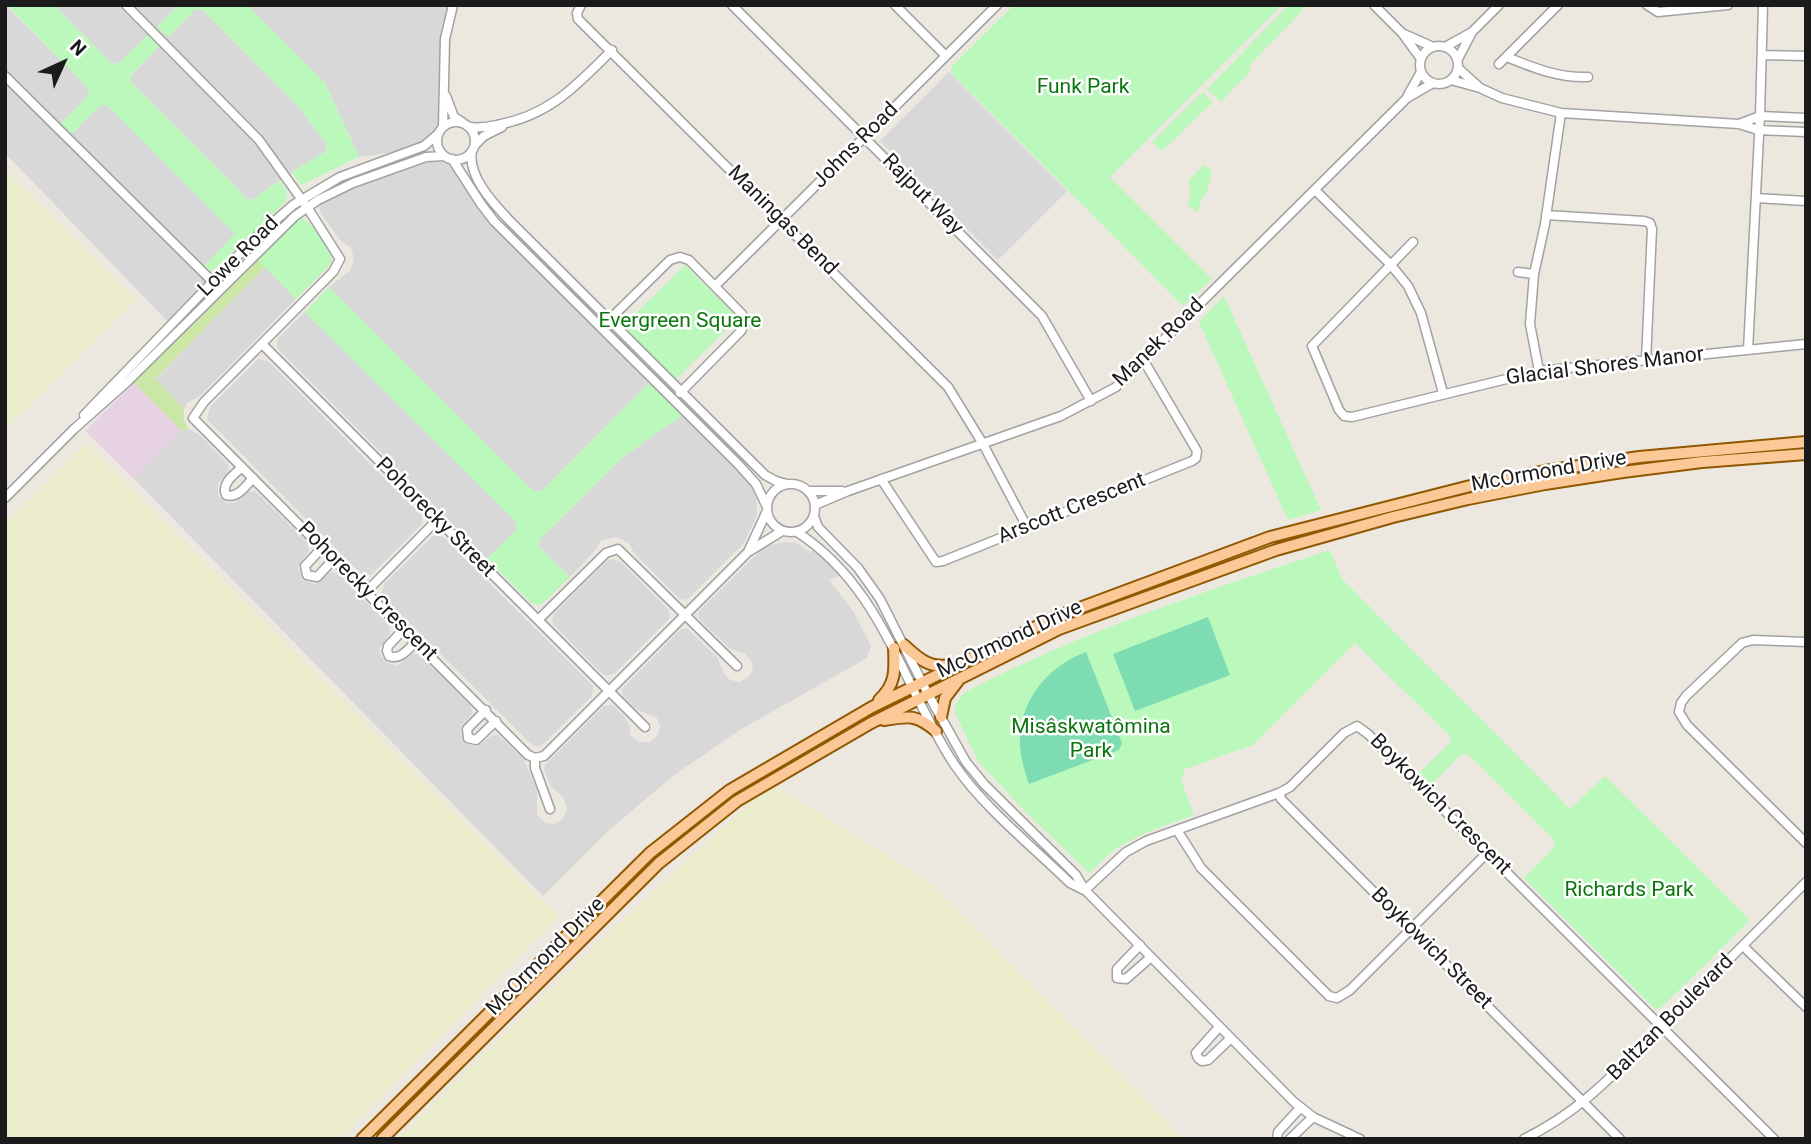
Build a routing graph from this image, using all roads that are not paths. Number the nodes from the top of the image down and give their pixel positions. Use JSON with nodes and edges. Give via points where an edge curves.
{"nodes":[{"id":1,"x":127,"y":5,"type":"edge"},
{"id":2,"x":453,"y":5,"type":"edge"},
{"id":3,"x":581,"y":5,"type":"edge"},
{"id":4,"x":732,"y":5,"type":"edge"},
{"id":5,"x":895,"y":5,"type":"edge"},
{"id":6,"x":997,"y":5,"type":"edge"},
{"id":7,"x":1374,"y":5,"type":"edge"},
{"id":8,"x":1499,"y":5,"type":"edge"},
{"id":9,"x":1558,"y":5,"type":"edge"},
{"id":10,"x":1647,"y":5,"type":"edge"},
{"id":11,"x":1728,"y":5,"type":"edge"},
{"id":12,"x":1763,"y":5,"type":"edge"},
{"id":13,"x":1472,"y":32,"type":"junction"},
{"id":14,"x":1402,"y":33,"type":"junction"},
{"id":15,"x":1433,"y":47,"type":"junction"},
{"id":16,"x":1445,"y":47,"type":"junction"},
{"id":17,"x":612,"y":50,"type":"junction"},
{"id":18,"x":945,"y":55,"type":"junction"},
{"id":19,"x":1762,"y":55,"type":"junction"},
{"id":20,"x":1806,"y":56,"type":"edge"},
{"id":21,"x":1507,"y":57,"type":"junction"},
{"id":22,"x":1421,"y":59,"type":"junction"},
{"id":23,"x":1458,"y":63,"type":"junction"},
{"id":24,"x":1499,"y":64,"type":"dead end"},
{"id":25,"x":1421,"y":72,"type":"junction"},
{"id":26,"x":5,"y":76,"type":"edge"},
{"id":27,"x":1588,"y":78,"type":"dead end"},
{"id":28,"x":1451,"y":80,"type":"junction"},
{"id":29,"x":1433,"y":83,"type":"junction"},
{"id":30,"x":444,"y":87,"type":"junction"},
{"id":31,"x":1480,"y":88,"type":"junction"},
{"id":32,"x":1407,"y":98,"type":"junction"},
{"id":33,"x":1561,"y":113,"type":"junction"},
{"id":34,"x":1760,"y":116,"type":"junction"},
{"id":35,"x":1806,"y":118,"type":"edge"},
{"id":36,"x":507,"y":123,"type":"junction"},
{"id":37,"x":1739,"y":124,"type":"junction"},
{"id":38,"x":466,"y":125,"type":"junction"},
{"id":39,"x":441,"y":130,"type":"junction"},
{"id":40,"x":1758,"y":130,"type":"junction"},
{"id":41,"x":1806,"y":131,"type":"edge"},
{"id":42,"x":864,"y":138,"type":"junction"},
{"id":43,"x":473,"y":148,"type":"junction"},
{"id":44,"x":448,"y":157,"type":"junction"},
{"id":45,"x":1315,"y":190,"type":"junction"},
{"id":46,"x":1756,"y":198,"type":"junction"},
{"id":47,"x":1806,"y":201,"type":"edge"},
{"id":48,"x":305,"y":203,"type":"junction"},
{"id":49,"x":1546,"y":215,"type":"junction"},
{"id":50,"x":781,"y":221,"type":"junction"},
{"id":51,"x":1413,"y":242,"type":"dead end"},
{"id":52,"x":1391,"y":265,"type":"junction"},
{"id":53,"x":1518,"y":272,"type":"dead end"},
{"id":54,"x":1534,"y":274,"type":"junction"},
{"id":55,"x":213,"y":283,"type":"junction"},
{"id":56,"x":715,"y":286,"type":"junction"},
{"id":57,"x":220,"y":290,"type":"junction"},
{"id":58,"x":610,"y":320,"type":"junction"},
{"id":59,"x":602,"y":328,"type":"junction"},
{"id":60,"x":262,"y":344,"type":"junction"},
{"id":61,"x":1806,"y":344,"type":"edge"},
{"id":62,"x":1748,"y":350,"type":"junction"},
{"id":63,"x":1144,"y":361,"type":"junction"},
{"id":64,"x":1646,"y":361,"type":"junction"},
{"id":65,"x":1539,"y":371,"type":"junction"},
{"id":66,"x":682,"y":391,"type":"junction"},
{"id":67,"x":1443,"y":393,"type":"junction"},
{"id":68,"x":674,"y":400,"type":"junction"},
{"id":69,"x":1091,"y":401,"type":"junction"},
{"id":70,"x":74,"y":429,"type":"junction"},
{"id":71,"x":1806,"y":442,"type":"edge"},
{"id":72,"x":983,"y":444,"type":"junction"},
{"id":73,"x":1806,"y":454,"type":"edge"},
{"id":74,"x":242,"y":467,"type":"junction"},
{"id":75,"x":253,"y":478,"type":"junction"},
{"id":76,"x":881,"y":479,"type":"junction"},
{"id":77,"x":787,"y":484,"type":"junction"},
{"id":78,"x":808,"y":491,"type":"junction"},
{"id":79,"x":848,"y":491,"type":"junction"},
{"id":80,"x":5,"y":498,"type":"edge"},
{"id":81,"x":815,"y":505,"type":"junction"},
{"id":82,"x":766,"y":508,"type":"junction"},
{"id":83,"x":814,"y":516,"type":"junction"},
{"id":84,"x":437,"y":520,"type":"junction"},
{"id":85,"x":1027,"y":527,"type":"junction"},
{"id":86,"x":782,"y":531,"type":"junction"},
{"id":87,"x":797,"y":531,"type":"junction"},
{"id":88,"x":322,"y":548,"type":"junction"},
{"id":89,"x":748,"y":552,"type":"junction"},
{"id":90,"x":334,"y":559,"type":"junction"},
{"id":91,"x":366,"y":591,"type":"junction"},
{"id":92,"x":685,"y":614,"type":"junction"},
{"id":93,"x":538,"y":620,"type":"junction"},
{"id":94,"x":405,"y":628,"type":"junction"},
{"id":95,"x":417,"y":641,"type":"junction"},
{"id":96,"x":1806,"y":642,"type":"edge"},
{"id":97,"x":899,"y":647,"type":"junction"},
{"id":98,"x":961,"y":663,"type":"junction"},
{"id":99,"x":737,"y":666,"type":"dead end"},
{"id":100,"x":960,"y":679,"type":"junction"},
{"id":101,"x":917,"y":684,"type":"junction"},
{"id":102,"x":609,"y":690,"type":"junction"},
{"id":103,"x":923,"y":696,"type":"junction"},
{"id":104,"x":872,"y":707,"type":"junction"},
{"id":105,"x":486,"y":710,"type":"junction"},
{"id":106,"x":941,"y":717,"type":"junction"},
{"id":107,"x":496,"y":721,"type":"junction"},
{"id":108,"x":871,"y":723,"type":"junction"},
{"id":109,"x":645,"y":727,"type":"dead end"},
{"id":110,"x":936,"y":731,"type":"junction"},
{"id":111,"x":535,"y":758,"type":"junction"},
{"id":112,"x":1279,"y":793,"type":"junction"},
{"id":113,"x":550,"y":809,"type":"dead end"},
{"id":114,"x":1177,"y":831,"type":"junction"},
{"id":115,"x":1806,"y":843,"type":"edge"},
{"id":116,"x":1488,"y":853,"type":"junction"},
{"id":117,"x":1806,"y":882,"type":"edge"},
{"id":118,"x":1085,"y":890,"type":"junction"},
{"id":119,"x":1411,"y":929,"type":"junction"},
{"id":120,"x":1140,"y":945,"type":"junction"},
{"id":121,"x":1743,"y":946,"type":"junction"},
{"id":122,"x":1151,"y":957,"type":"junction"},
{"id":123,"x":1806,"y":1007,"type":"edge"},
{"id":124,"x":1219,"y":1027,"type":"junction"},
{"id":125,"x":1661,"y":1027,"type":"junction"},
{"id":126,"x":1231,"y":1038,"type":"junction"},
{"id":127,"x":1584,"y":1102,"type":"junction"},
{"id":128,"x":1300,"y":1108,"type":"junction"},
{"id":129,"x":1313,"y":1117,"type":"junction"},
{"id":130,"x":362,"y":1139,"type":"edge"},
{"id":131,"x":382,"y":1139,"type":"edge"},
{"id":132,"x":1277,"y":1139,"type":"edge"},
{"id":133,"x":1290,"y":1139,"type":"edge"},
{"id":134,"x":1360,"y":1139,"type":"edge"},
{"id":135,"x":1524,"y":1139,"type":"edge"},
{"id":136,"x":1619,"y":1139,"type":"edge"},
{"id":137,"x":1774,"y":1139,"type":"edge"}],
"edges":[{"from":1,"to":48,"type":"street","via":[[250,130]]},
{"from":2,"to":30,"type":"street","via":[[445,39]]},
{"from":3,"to":17,"type":"street","name":"Maningas Bend","via":[[579,19]]},
{"from":4,"to":42,"type":"street","name":"Rajput Way"},
{"from":5,"to":18,"type":"street"},
{"from":6,"to":18,"type":"street","name":"Johns Road"},
{"from":7,"to":14,"type":"street"},
{"from":8,"to":13,"type":"street"},
{"from":9,"to":21,"type":"street"},
{"from":10,"to":11,"type":"street","via":[[1658,12]]},
{"from":12,"to":19,"type":"street"},
{"from":13,"to":16,"type":"street"},
{"from":13,"to":23,"type":"street"},
{"from":14,"to":15,"type":"street"},
{"from":14,"to":22,"type":"street"},
{"from":15,"to":16,"type":"street"},
{"from":15,"to":22,"type":"street"},
{"from":16,"to":23,"type":"street","via":[[1453,51]]},
{"from":17,"to":36,"type":"street","via":[[562,98],[531,116]]},
{"from":17,"to":50,"type":"street","name":"Maningas Bend"},
{"from":18,"to":42,"type":"street","name":"Johns Road"},
{"from":19,"to":20,"type":"street"},
{"from":19,"to":34,"type":"street"},
{"from":21,"to":24,"type":"street"},
{"from":21,"to":27,"type":"street","via":[[1545,72]]},
{"from":22,"to":25,"type":"street"},
{"from":23,"to":28,"type":"street"},
{"from":23,"to":31,"type":"street"},
{"from":25,"to":29,"type":"street"},
{"from":25,"to":32,"type":"street","name":"Manek Road"},
{"from":26,"to":55,"type":"street"},
{"from":28,"to":29,"type":"street"},
{"from":28,"to":31,"type":"street"},
{"from":29,"to":32,"type":"street","name":"Manek Road"},
{"from":30,"to":38,"type":"street","via":[[454,117]]},
{"from":30,"to":39,"type":"street"},
{"from":31,"to":33,"type":"street"},
{"from":32,"to":45,"type":"street","name":"Manek Road"},
{"from":33,"to":37,"type":"street"},
{"from":33,"to":49,"type":"street"},
{"from":34,"to":35,"type":"street"},
{"from":34,"to":37,"type":"street"},
{"from":34,"to":40,"type":"street"},
{"from":36,"to":38,"type":"street"},
{"from":36,"to":43,"type":"street"},
{"from":37,"to":40,"type":"street"},
{"from":38,"to":39,"type":"street","via":[[455,122]]},
{"from":38,"to":43,"type":"street","via":[[473,133]]},
{"from":39,"to":44,"type":"street","via":[[438,146]]},
{"from":39,"to":48,"type":"street","name":"Lowe Road","via":[[424,146],[341,177]]},
{"from":40,"to":41,"type":"street"},
{"from":40,"to":46,"type":"street"},
{"from":42,"to":50,"type":"street","name":"Johns Road"},
{"from":42,"to":69,"type":"street","name":"Rajput Way","via":[[1042,316]]},
{"from":43,"to":44,"type":"street","via":[[464,158]]},
{"from":43,"to":58,"type":"street","via":[[472,165],[498,208]]},
{"from":44,"to":48,"type":"street","name":"Lowe Road","via":[[426,157]]},
{"from":44,"to":59,"type":"street","via":[[494,221]]},
{"from":45,"to":52,"type":"street"},
{"from":45,"to":63,"type":"street","name":"Manek Road"},
{"from":46,"to":47,"type":"street"},
{"from":46,"to":62,"type":"street"},
{"from":48,"to":55,"type":"street","name":"Lowe Road","via":[[288,209]]},
{"from":48,"to":57,"type":"street","name":"Lowe Road"},
{"from":48,"to":60,"type":"street","name":"Pohorecky Crescent","via":[[340,263]]},
{"from":49,"to":54,"type":"street"},
{"from":49,"to":64,"type":"street","via":[[1650,223]]},
{"from":50,"to":56,"type":"street","name":"Johns Road"},
{"from":50,"to":72,"type":"street","name":"Maningas Bend","via":[[937,374]]},
{"from":51,"to":52,"type":"street"},
{"from":52,"to":67,"type":"street","via":[[1421,313]]},
{"from":52,"to":67,"type":"street","name":"Glacial Shores Manor","via":[[1316,340],[1314,353],[1344,416]]},
{"from":53,"to":54,"type":"street"},
{"from":54,"to":65,"type":"street","via":[[1530,324]]},
{"from":55,"to":57,"type":"street"},
{"from":55,"to":70,"type":"street","name":"Lowe Road"},
{"from":56,"to":58,"type":"street","via":[[689,260],[674,257]]},
{"from":56,"to":66,"type":"street","via":[[742,314],[744,327]]},
{"from":57,"to":70,"type":"street","name":"Lowe Road"},
{"from":58,"to":59,"type":"street"},
{"from":58,"to":66,"type":"street"},
{"from":59,"to":68,"type":"street"},
{"from":60,"to":74,"type":"street","name":"Pohorecky Crescent","via":[[193,416]]},
{"from":60,"to":84,"type":"street","name":"Pohorecky Street"},
{"from":61,"to":62,"type":"street","name":"Glacial Shores Manor"},
{"from":62,"to":64,"type":"street","name":"Glacial Shores Manor"},
{"from":63,"to":69,"type":"street","name":"Manek Road"},
{"from":63,"to":85,"type":"street","name":"Arscott Crescent","via":[[1197,451],[1195,458]]},
{"from":64,"to":65,"type":"street","name":"Glacial Shores Manor"},
{"from":65,"to":67,"type":"street","name":"Glacial Shores Manor"},
{"from":66,"to":68,"type":"street"},
{"from":66,"to":77,"type":"street","via":[[765,474]]},
{"from":68,"to":82,"type":"street","via":[[756,484]]},
{"from":69,"to":72,"type":"street","name":"Manek Road"},
{"from":70,"to":80,"type":"street","name":"Lowe Road"},
{"from":71,"to":98,"type":"main road","name":"McOrmond Drive","via":[[1590,463],[1381,507],[1270,537],[1159,576],[1058,616]]},
{"from":72,"to":76,"type":"street","name":"Manek Road"},
{"from":72,"to":85,"type":"street","name":"Maningas Bend"},
{"from":73,"to":100,"type":"main road","name":"McOrmond Drive","via":[[1584,478],[1393,517],[1276,550],[1153,593],[1059,629]]},
{"from":74,"to":75,"type":"street","name":"Pohorecky Crescent"},
{"from":74,"to":75,"type":"street","via":[[225,484],[226,495],[237,495]]},
{"from":75,"to":88,"type":"street","name":"Pohorecky Crescent"},
{"from":76,"to":79,"type":"street","name":"Manek Road"},
{"from":76,"to":85,"type":"street","name":"Arscott Crescent","via":[[936,562]]},
{"from":77,"to":78,"type":"street"},
{"from":77,"to":82,"type":"street","via":[[773,491]]},
{"from":78,"to":79,"type":"street","name":"Manek Road"},
{"from":78,"to":81,"type":"street"},
{"from":79,"to":81,"type":"street","name":"Manek Road"},
{"from":81,"to":83,"type":"street"},
{"from":82,"to":86,"type":"street","via":[[771,523]]},
{"from":82,"to":89,"type":"street"},
{"from":83,"to":87,"type":"street"},
{"from":83,"to":97,"type":"street","via":[[818,527],[874,588]]},
{"from":84,"to":91,"type":"street"},
{"from":84,"to":93,"type":"street","name":"Pohorecky Street"},
{"from":86,"to":87,"type":"street"},
{"from":86,"to":89,"type":"street"},
{"from":87,"to":97,"type":"street","via":[[850,578]]},
{"from":88,"to":90,"type":"street","name":"Pohorecky Crescent"},
{"from":88,"to":90,"type":"street","via":[[306,566],[309,577],[317,577]]},
{"from":89,"to":92,"type":"street"},
{"from":90,"to":91,"type":"street","name":"Pohorecky Crescent"},
{"from":91,"to":94,"type":"street","name":"Pohorecky Crescent"},
{"from":92,"to":93,"type":"street","via":[[614,549]]},
{"from":92,"to":99,"type":"street"},
{"from":92,"to":102,"type":"street"},
{"from":93,"to":102,"type":"street","name":"Pohorecky Street"},
{"from":94,"to":95,"type":"street","name":"Pohorecky Crescent"},
{"from":94,"to":95,"type":"street","via":[[388,646],[389,656],[399,657]]},
{"from":95,"to":105,"type":"street","name":"Pohorecky Crescent"},
{"from":96,"to":115,"type":"street","via":[[1742,643],[1686,696],[1679,712]]},
{"from":97,"to":98,"type":"main road","via":[[928,664]]},
{"from":97,"to":101,"type":"street"},
{"from":97,"to":104,"type":"main road","via":[[894,681]]},
{"from":98,"to":101,"type":"main road","name":"McOrmond Drive"},
{"from":100,"to":103,"type":"main road","name":"McOrmond Drive"},
{"from":100,"to":106,"type":"main road","via":[[945,698]]},
{"from":101,"to":103,"type":"street"},
{"from":101,"to":104,"type":"main road","name":"McOrmond Drive"},
{"from":102,"to":109,"type":"street","name":"Pohorecky Street"},
{"from":102,"to":111,"type":"street","via":[[544,756]]},
{"from":103,"to":106,"type":"street"},
{"from":103,"to":108,"type":"main road","name":"McOrmond Drive"},
{"from":103,"to":110,"type":"street"},
{"from":104,"to":130,"type":"main road","name":"McOrmond Drive","via":[[730,790],[650,853]]},
{"from":105,"to":107,"type":"street","name":"Pohorecky Crescent"},
{"from":105,"to":107,"type":"street","via":[[467,729],[468,738],[476,740]]},
{"from":106,"to":118,"type":"street","via":[[975,774],[1076,875]]},
{"from":107,"to":111,"type":"street","name":"Pohorecky Crescent"},
{"from":108,"to":110,"type":"main road","via":[[907,716]]},
{"from":108,"to":131,"type":"main road","name":"McOrmond Drive","via":[[737,801],[659,863]]},
{"from":110,"to":118,"type":"street","via":[[978,793],[1070,883]]},
{"from":111,"to":113,"type":"street"},
{"from":112,"to":114,"type":"street","name":"Boykowich Crescent"},
{"from":112,"to":116,"type":"street","name":"Boykowich Crescent","via":[[1357,726]]},
{"from":112,"to":119,"type":"street","name":"Boykowich Street"},
{"from":114,"to":118,"type":"street","name":"Boykowich Crescent","via":[[1126,852]]},
{"from":114,"to":119,"type":"street","via":[[1201,868],[1329,996],[1337,998],[1350,990]]},
{"from":116,"to":119,"type":"street"},
{"from":116,"to":125,"type":"street","name":"Boykowich Crescent"},
{"from":117,"to":121,"type":"street","name":"Baltzan Boulevard"},
{"from":118,"to":120,"type":"street"},
{"from":119,"to":127,"type":"street","name":"Boykowich Street"},
{"from":120,"to":122,"type":"street"},
{"from":120,"to":122,"type":"street","via":[[1116,969],[1117,978],[1126,979]]},
{"from":121,"to":123,"type":"street"},
{"from":121,"to":125,"type":"street","name":"Baltzan Boulevard"},
{"from":122,"to":124,"type":"street"},
{"from":124,"to":126,"type":"street"},
{"from":124,"to":126,"type":"street","via":[[1198,1048],[1198,1058],[1208,1060]]},
{"from":125,"to":127,"type":"street","name":"Baltzan Boulevard"},
{"from":125,"to":137,"type":"street","name":"Boykowich Crescent"},
{"from":126,"to":128,"type":"street"},
{"from":127,"to":135,"type":"street","name":"Baltzan Boulevard"},
{"from":127,"to":136,"type":"street","name":"Boykowich Street"},
{"from":128,"to":129,"type":"street"},
{"from":128,"to":132,"type":"street"},
{"from":129,"to":133,"type":"street"},
{"from":129,"to":134,"type":"street"}]}
